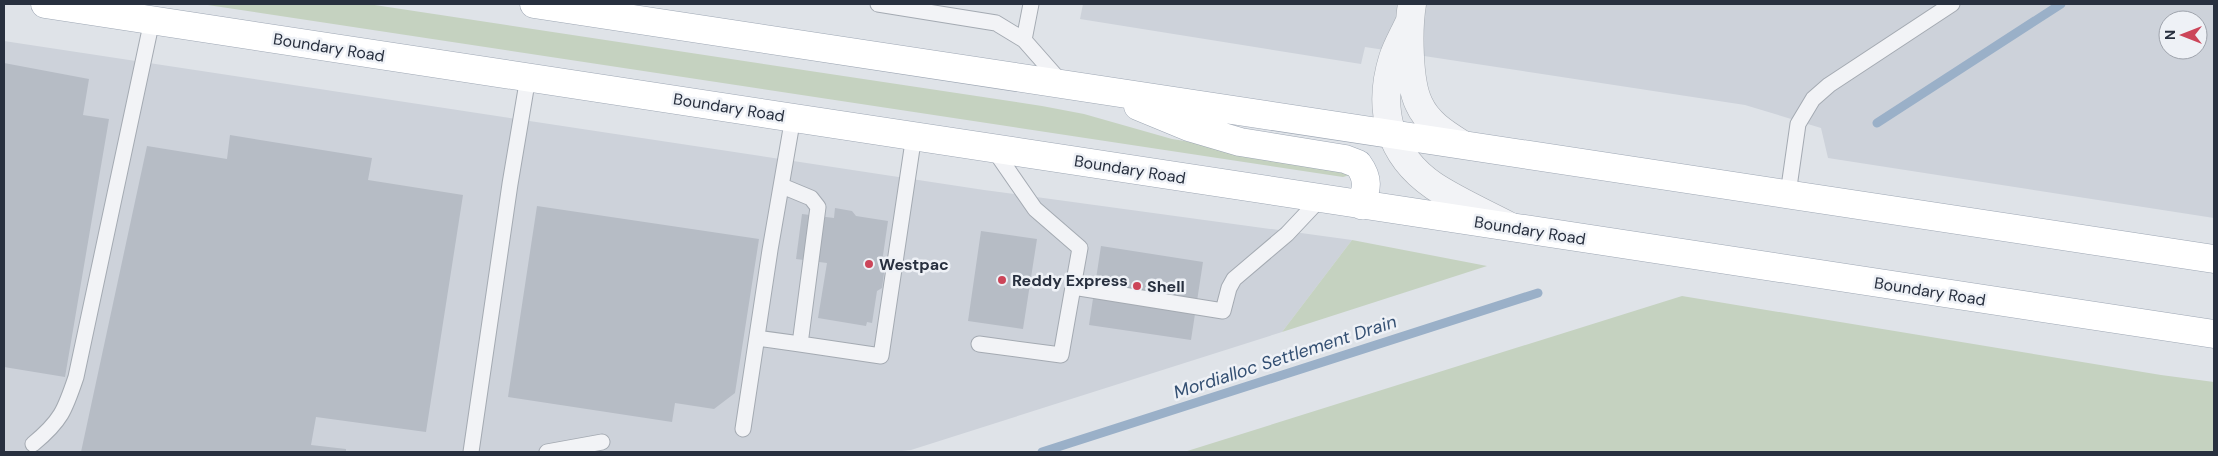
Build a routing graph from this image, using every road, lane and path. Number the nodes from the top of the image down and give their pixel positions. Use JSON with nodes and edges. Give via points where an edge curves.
{"nodes":[{"id":1,"x":45,"y":4,"type":"edge"},
{"id":2,"x":534,"y":4,"type":"edge"},
{"id":3,"x":878,"y":4,"type":"edge"},
{"id":4,"x":1031,"y":4,"type":"edge"},
{"id":5,"x":1952,"y":4,"type":"edge"},
{"id":6,"x":1410,"y":13,"type":"edge"},
{"id":7,"x":152,"y":20,"type":"junction"},
{"id":8,"x":1024,"y":40,"type":"junction"},
{"id":9,"x":528,"y":77,"type":"junction"},
{"id":10,"x":1062,"y":84,"type":"junction"},
{"id":11,"x":1100,"y":90,"type":"junction"},
{"id":12,"x":794,"y":117,"type":"junction"},
{"id":13,"x":1390,"y":132,"type":"junction"},
{"id":14,"x":914,"y":135,"type":"junction"},
{"id":15,"x":1460,"y":143,"type":"junction"},
{"id":16,"x":992,"y":147,"type":"junction"},
{"id":17,"x":782,"y":186,"type":"junction"},
{"id":18,"x":1788,"y":194,"type":"junction"},
{"id":19,"x":1320,"y":199,"type":"junction"},
{"id":20,"x":1361,"y":205,"type":"junction"},
{"id":21,"x":1512,"y":228,"type":"junction"},
{"id":22,"x":2214,"y":259,"type":"edge"},
{"id":23,"x":1073,"y":287,"type":"junction"},
{"id":24,"x":2214,"y":334,"type":"edge"},
{"id":25,"x":757,"y":338,"type":"junction"},
{"id":26,"x":800,"y":344,"type":"junction"},
{"id":27,"x":979,"y":344,"type":"dead end"},
{"id":28,"x":743,"y":429,"type":"dead end"},
{"id":29,"x":602,"y":442,"type":"dead end"},
{"id":30,"x":33,"y":444,"type":"dead end"},
{"id":31,"x":471,"y":452,"type":"edge"},
{"id":32,"x":546,"y":452,"type":"edge"}],
"edges":[{"from":1,"to":7,"type":"main road","name":"Boundary Road"},
{"from":2,"to":10,"type":"main road"},
{"from":3,"to":8,"type":"lane","via":[[996,23]]},
{"from":4,"to":8,"type":"lane"},
{"from":5,"to":18,"type":"lane","via":[[1829,85],[1813,99],[1798,124]]},
{"from":6,"to":13,"type":"street","via":[[1388,81],[1385,106]]},
{"from":6,"to":15,"type":"street","via":[[1413,80],[1418,103],[1427,118]]},
{"from":7,"to":9,"type":"main road","name":"Boundary Road"},
{"from":7,"to":30,"type":"lane","via":[[76,377],[66,406],[52,428]]},
{"from":8,"to":10,"type":"lane"},
{"from":9,"to":12,"type":"main road","name":"Boundary Road"},
{"from":9,"to":31,"type":"lane"},
{"from":10,"to":11,"type":"main road"},
{"from":11,"to":13,"type":"main road"},
{"from":11,"to":20,"type":"main road","via":[[1189,127],[1240,142],[1345,159],[1358,164],[1367,180]]},
{"from":12,"to":14,"type":"main road","name":"Boundary Road"},
{"from":12,"to":17,"type":"lane"},
{"from":13,"to":15,"type":"main road"},
{"from":13,"to":21,"type":"street","via":[[1402,155],[1434,186]]},
{"from":14,"to":16,"type":"main road","name":"Boundary Road"},
{"from":14,"to":26,"type":"lane","via":[[881,356]]},
{"from":15,"to":18,"type":"main road"},
{"from":16,"to":19,"type":"main road","name":"Boundary Road"},
{"from":16,"to":23,"type":"lane","via":[[1035,209],[1080,248]]},
{"from":17,"to":25,"type":"lane"},
{"from":17,"to":26,"type":"lane","via":[[811,198],[818,207]]},
{"from":18,"to":22,"type":"main road"},
{"from":19,"to":20,"type":"main road","name":"Boundary Road"},
{"from":19,"to":23,"type":"lane","via":[[1287,234],[1234,280],[1223,310]]},
{"from":20,"to":21,"type":"main road","name":"Boundary Road"},
{"from":21,"to":24,"type":"main road","name":"Boundary Road"},
{"from":23,"to":27,"type":"lane","via":[[1061,355]]},
{"from":25,"to":26,"type":"lane"},
{"from":25,"to":28,"type":"lane"},
{"from":29,"to":32,"type":"lane"}]}
